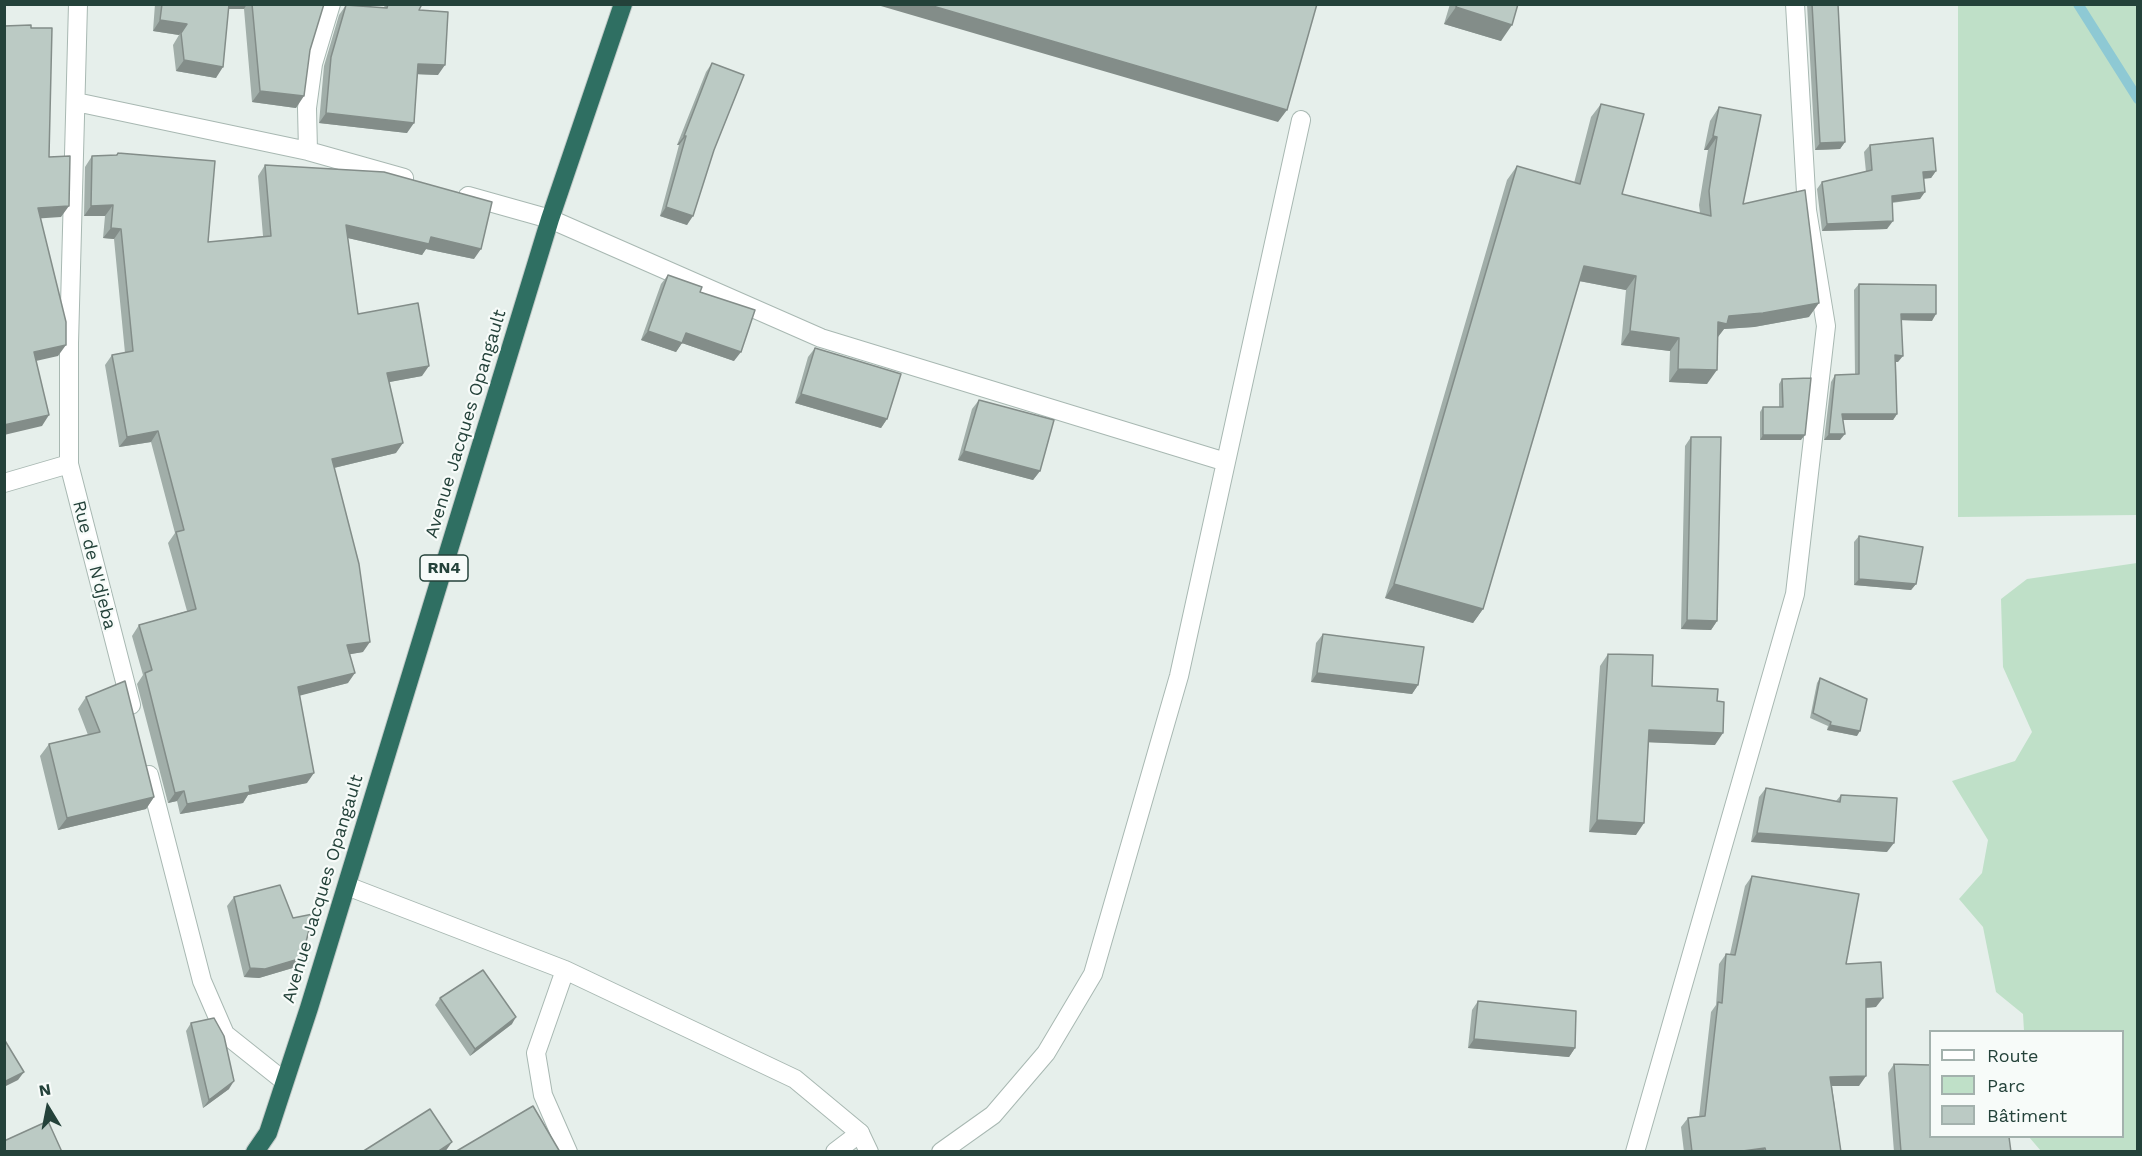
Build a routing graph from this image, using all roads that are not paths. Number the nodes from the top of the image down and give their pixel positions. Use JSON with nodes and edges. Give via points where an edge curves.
{"nodes":[{"id":1,"x":78,"y":4,"type":"edge"},
{"id":2,"x":331,"y":4,"type":"edge"},
{"id":3,"x":623,"y":4,"type":"edge"},
{"id":4,"x":1795,"y":4,"type":"edge"},
{"id":5,"x":76,"y":102,"type":"junction"},
{"id":6,"x":1301,"y":120,"type":"dead end"},
{"id":7,"x":308,"y":151,"type":"junction"},
{"id":8,"x":424,"y":183,"type":"edge"},
{"id":9,"x":447,"y":190,"type":"edge"},
{"id":10,"x":550,"y":219,"type":"junction"},
{"id":11,"x":1226,"y":462,"type":"junction"},
{"id":12,"x":69,"y":464,"type":"junction"},
{"id":13,"x":4,"y":483,"type":"edge"},
{"id":14,"x":134,"y":717,"type":"edge"},
{"id":15,"x":146,"y":763,"type":"edge"},
{"id":16,"x":347,"y":886,"type":"junction"},
{"id":17,"x":565,"y":970,"type":"junction"},
{"id":18,"x":284,"y":1081,"type":"junction"},
{"id":19,"x":268,"y":1133,"type":"junction"},
{"id":20,"x":860,"y":1133,"type":"junction"},
{"id":21,"x":255,"y":1152,"type":"edge"},
{"id":22,"x":270,"y":1152,"type":"edge"},
{"id":23,"x":568,"y":1152,"type":"edge"},
{"id":24,"x":835,"y":1152,"type":"edge"},
{"id":25,"x":869,"y":1152,"type":"edge"},
{"id":26,"x":941,"y":1152,"type":"edge"},
{"id":27,"x":1635,"y":1152,"type":"edge"}],
"edges":[{"from":1,"to":5,"type":"street","name":"Rue de N'djeba"},
{"from":2,"to":7,"type":"street","via":[[313,64],[307,108]]},
{"from":3,"to":10,"type":"highway","name":"Avenue Jacques Opangault","number":"RN4"},
{"from":4,"to":27,"type":"street","via":[[1807,210],[1826,326],[1795,594]]},
{"from":5,"to":7,"type":"street"},
{"from":5,"to":12,"type":"street","name":"Rue de N'djeba"},
{"from":6,"to":11,"type":"street"},
{"from":7,"to":8,"type":"street"},
{"from":9,"to":10,"type":"street"},
{"from":10,"to":11,"type":"street","via":[[821,338]]},
{"from":10,"to":16,"type":"highway","name":"Avenue Jacques Opangault","number":"RN4"},
{"from":11,"to":26,"type":"street","via":[[1179,676],[1093,975],[1046,1053],[993,1115]]},
{"from":12,"to":13,"type":"street"},
{"from":12,"to":14,"type":"street","name":"Rue de N'djeba"},
{"from":15,"to":18,"type":"street","via":[[202,981],[225,1034]]},
{"from":16,"to":17,"type":"street"},
{"from":16,"to":18,"type":"highway","name":"Avenue Jacques Opangault","number":"RN4"},
{"from":17,"to":20,"type":"street","via":[[795,1079]]},
{"from":17,"to":23,"type":"street","via":[[536,1053],[543,1095]]},
{"from":18,"to":19,"type":"highway","name":"Avenue Jacques Opangault","number":"RN4"},
{"from":19,"to":21,"type":"highway","number":"RN4"},
{"from":19,"to":22,"type":"highway","number":"RN4"},
{"from":20,"to":24,"type":"street"},
{"from":20,"to":25,"type":"street"}]}
